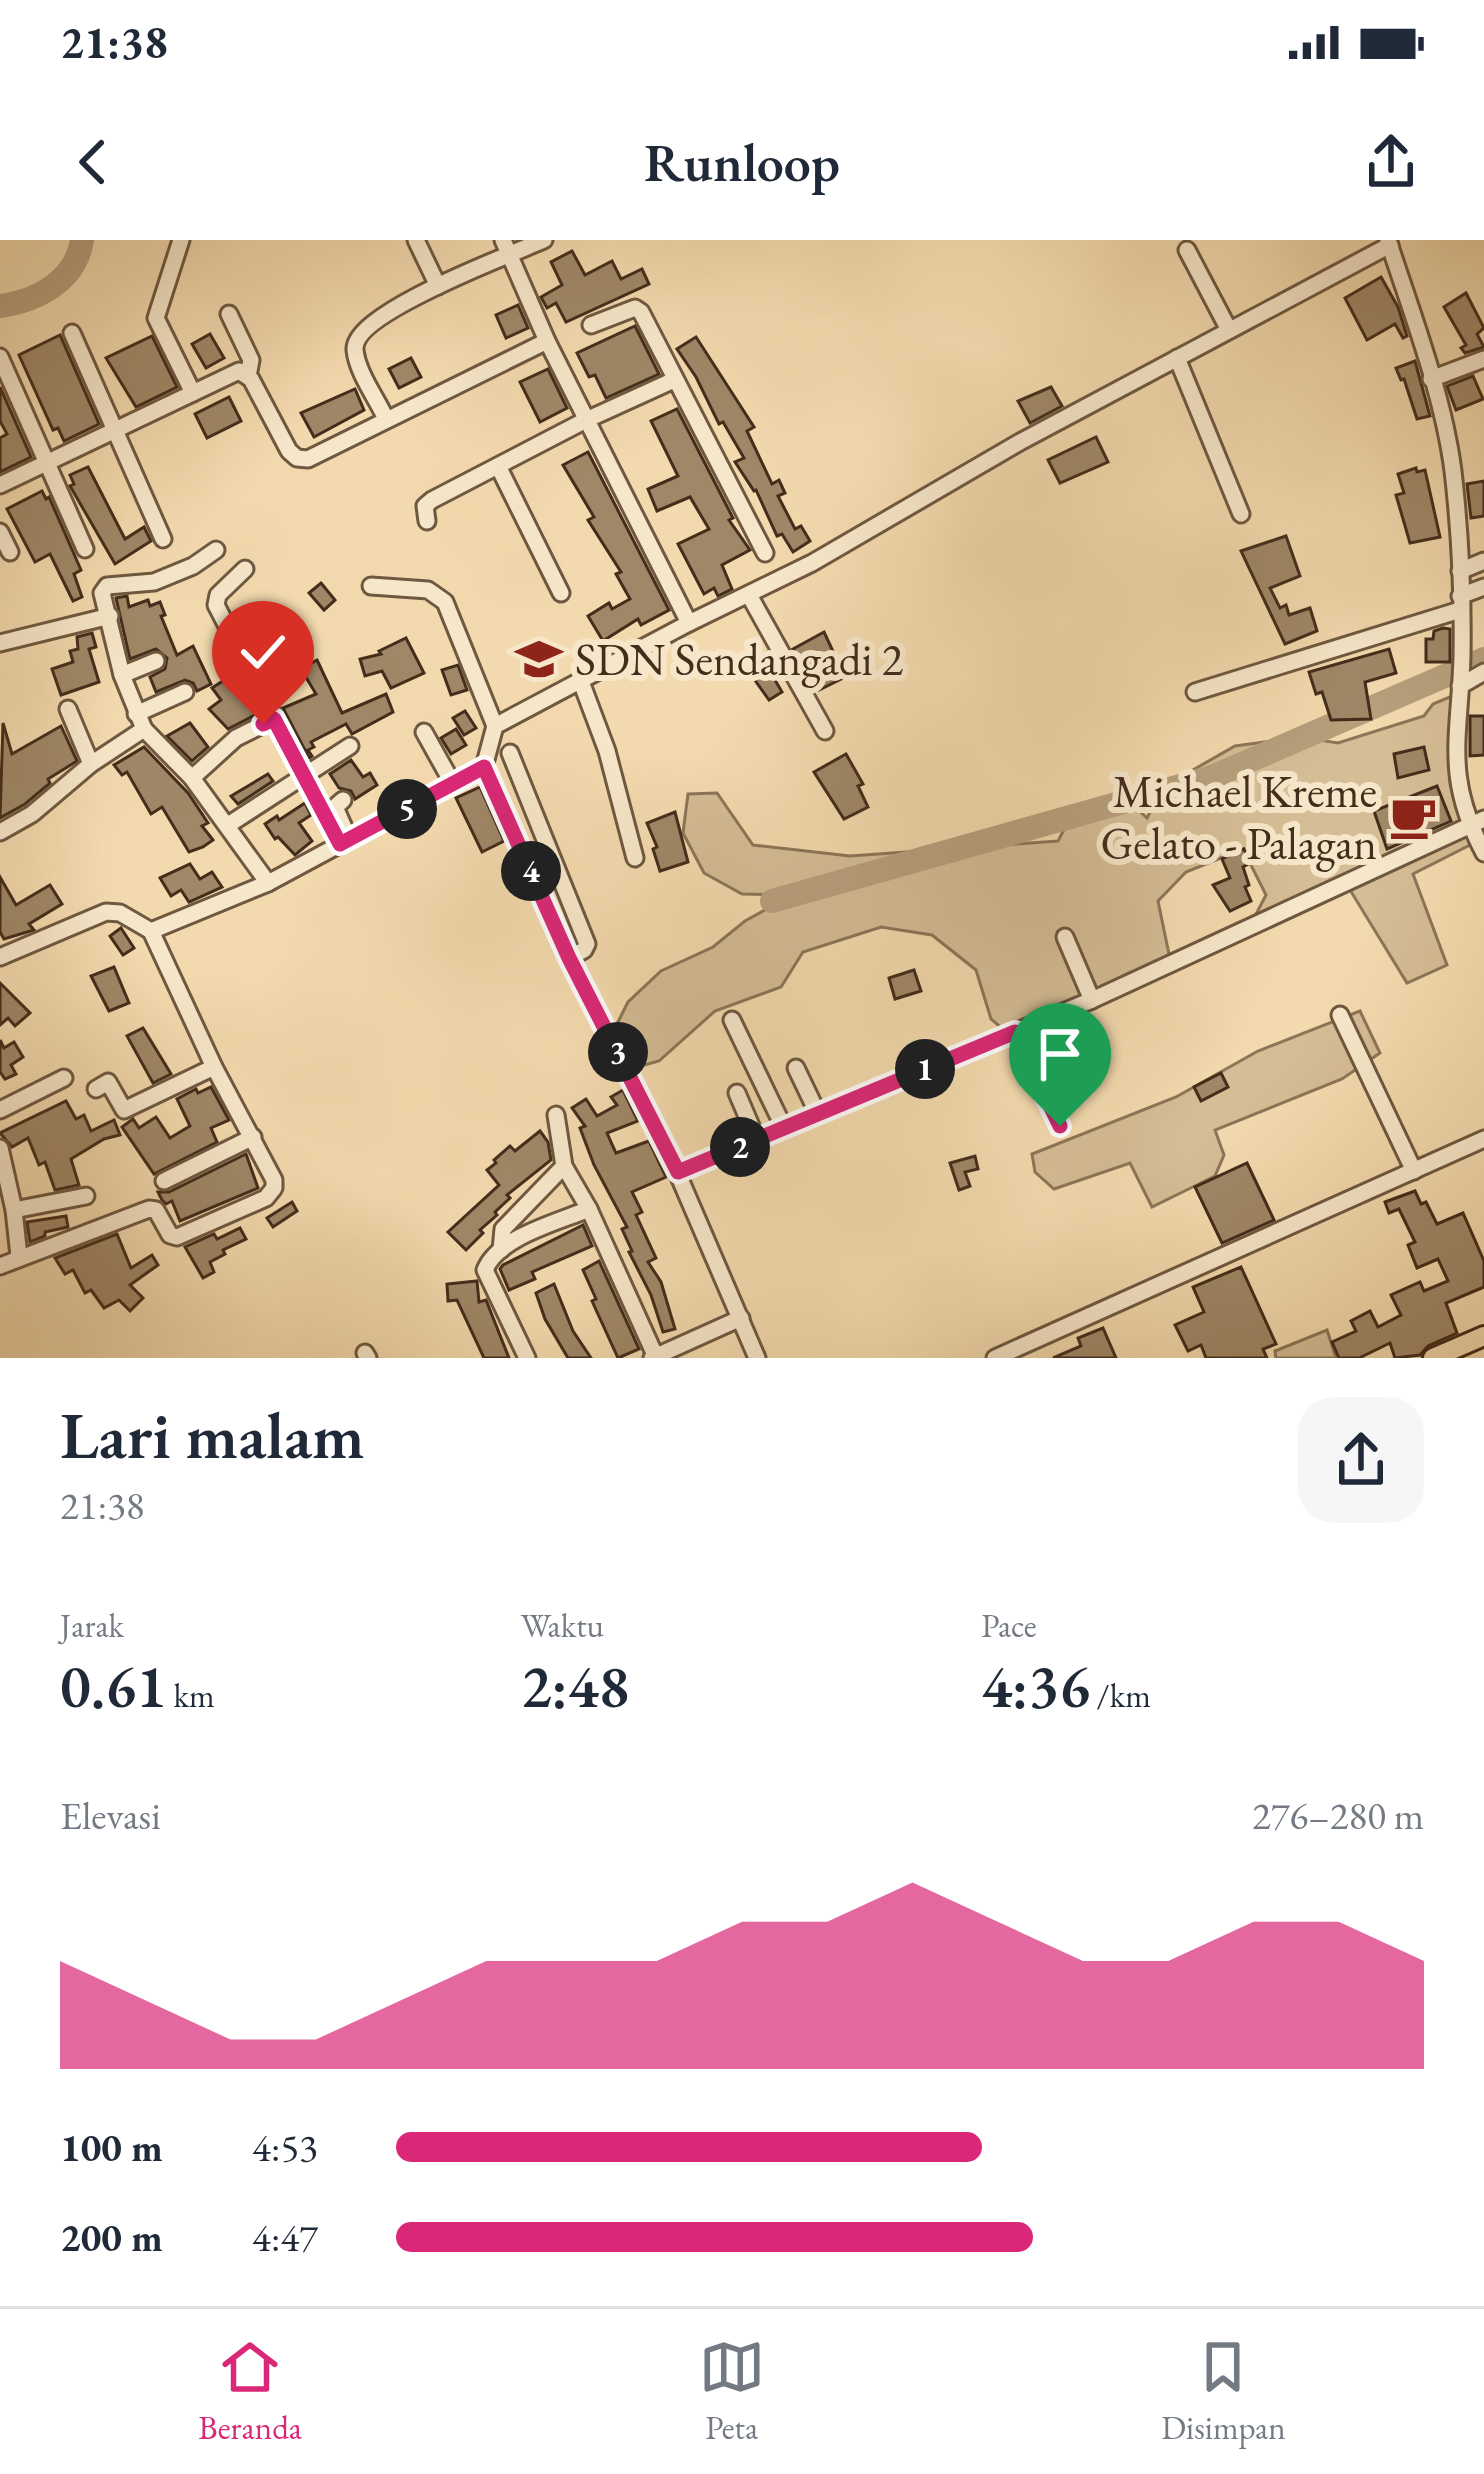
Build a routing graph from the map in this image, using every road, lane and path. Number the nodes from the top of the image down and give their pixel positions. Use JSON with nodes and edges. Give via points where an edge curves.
{"nodes":[{"id":1,"x":182,"y":240,"type":"edge"},
{"id":2,"x":416,"y":240,"type":"edge"},
{"id":3,"x":544,"y":240,"type":"edge"},
{"id":4,"x":1389,"y":242,"type":"edge"},
{"id":5,"x":506,"y":248,"type":"edge"},
{"id":6,"x":1187,"y":250,"type":"dead end"},
{"id":7,"x":438,"y":286,"type":"junction"},
{"id":8,"x":229,"y":314,"type":"dead end"},
{"id":9,"x":591,"y":325,"type":"dead end"},
{"id":10,"x":1229,"y":330,"type":"junction"},
{"id":11,"x":72,"y":333,"type":"dead end"},
{"id":12,"x":547,"y":341,"type":"junction"},
{"id":13,"x":0,"y":357,"type":"edge"},
{"id":14,"x":1178,"y":358,"type":"junction"},
{"id":15,"x":1484,"y":358,"type":"edge"},
{"id":16,"x":248,"y":376,"type":"junction"},
{"id":17,"x":1431,"y":379,"type":"junction"},
{"id":18,"x":674,"y":380,"type":"junction"},
{"id":19,"x":193,"y":393,"type":"junction"},
{"id":20,"x":386,"y":419,"type":"junction"},
{"id":21,"x":584,"y":421,"type":"junction"},
{"id":22,"x":114,"y":430,"type":"junction"},
{"id":23,"x":44,"y":463,"type":"junction"},
{"id":24,"x":499,"y":468,"type":"junction"},
{"id":25,"x":0,"y":484,"type":"edge"},
{"id":26,"x":1241,"y":514,"type":"dead end"},
{"id":27,"x":427,"y":521,"type":"dead end"},
{"id":28,"x":163,"y":539,"type":"dead end"},
{"id":29,"x":85,"y":549,"type":"dead end"},
{"id":30,"x":216,"y":550,"type":"dead end"},
{"id":31,"x":765,"y":553,"type":"dead end"},
{"id":32,"x":1484,"y":561,"type":"edge"},
{"id":33,"x":244,"y":569,"type":"dead end"},
{"id":34,"x":1460,"y":571,"type":"junction"},
{"id":35,"x":371,"y":586,"type":"dead end"},
{"id":36,"x":1484,"y":587,"type":"edge"},
{"id":37,"x":560,"y":592,"type":"dead end"},
{"id":38,"x":749,"y":595,"type":"junction"},
{"id":39,"x":1460,"y":603,"type":"junction"},
{"id":40,"x":110,"y":616,"type":"junction"},
{"id":41,"x":689,"y":622,"type":"junction"},
{"id":42,"x":0,"y":644,"type":"edge"},
{"id":43,"x":156,"y":661,"type":"dead end"},
{"id":44,"x":1484,"y":672,"type":"edge"},
{"id":45,"x":122,"y":675,"type":"junction"},
{"id":46,"x":580,"y":679,"type":"junction"},
{"id":47,"x":1460,"y":680,"type":"junction"},
{"id":48,"x":185,"y":692,"type":"dead end"},
{"id":49,"x":1196,"y":692,"type":"dead end"},
{"id":50,"x":68,"y":709,"type":"dead end"},
{"id":51,"x":274,"y":719,"type":"junction"},
{"id":52,"x":140,"y":722,"type":"junction"},
{"id":53,"x":495,"y":726,"type":"junction"},
{"id":54,"x":825,"y":730,"type":"dead end"},
{"id":55,"x":424,"y":732,"type":"dead end"},
{"id":56,"x":350,"y":746,"type":"dead end"},
{"id":57,"x":510,"y":753,"type":"dead end"},
{"id":58,"x":91,"y":764,"type":"junction"},
{"id":59,"x":484,"y":767,"type":"junction"},
{"id":60,"x":306,"y":775,"type":"junction"},
{"id":61,"x":192,"y":778,"type":"junction"},
{"id":62,"x":454,"y":784,"type":"junction"},
{"id":63,"x":529,"y":799,"type":"junction"},
{"id":64,"x":343,"y":800,"type":"dead end"},
{"id":65,"x":503,"y":807,"type":"junction"},
{"id":66,"x":1477,"y":822,"type":"edge"},
{"id":67,"x":228,"y":825,"type":"junction"},
{"id":68,"x":8,"y":828,"type":"edge"},
{"id":69,"x":345,"y":842,"type":"junction"},
{"id":70,"x":1484,"y":853,"type":"edge"},
{"id":71,"x":635,"y":858,"type":"dead end"},
{"id":72,"x":268,"y":883,"type":"junction"},
{"id":73,"x":151,"y":931,"type":"junction"},
{"id":74,"x":1064,"y":938,"type":"dead end"},
{"id":75,"x":0,"y":957,"type":"edge"},
{"id":76,"x":569,"y":958,"type":"junction"},
{"id":77,"x":1092,"y":1000,"type":"junction"},
{"id":78,"x":1340,"y":1015,"type":"dead end"},
{"id":79,"x":732,"y":1020,"type":"dead end"},
{"id":80,"x":1015,"y":1032,"type":"junction"},
{"id":81,"x":214,"y":1067,"type":"junction"},
{"id":82,"x":796,"y":1068,"type":"dead end"},
{"id":83,"x":64,"y":1078,"type":"dead end"},
{"id":84,"x":96,"y":1089,"type":"dead end"},
{"id":85,"x":737,"y":1093,"type":"dead end"},
{"id":86,"x":0,"y":1110,"type":"edge"},
{"id":87,"x":818,"y":1114,"type":"junction"},
{"id":88,"x":556,"y":1115,"type":"dead end"},
{"id":89,"x":1060,"y":1126,"type":"dead end"},
{"id":90,"x":784,"y":1128,"type":"junction"},
{"id":91,"x":253,"y":1137,"type":"junction"},
{"id":92,"x":1484,"y":1139,"type":"edge"},
{"id":93,"x":757,"y":1140,"type":"junction"},
{"id":94,"x":0,"y":1148,"type":"edge"},
{"id":95,"x":564,"y":1166,"type":"junction"},
{"id":96,"x":1414,"y":1171,"type":"junction"},
{"id":97,"x":678,"y":1172,"type":"junction"},
{"id":98,"x":164,"y":1180,"type":"dead end"},
{"id":99,"x":5,"y":1190,"type":"edge"},
{"id":100,"x":86,"y":1196,"type":"dead end"},
{"id":101,"x":589,"y":1209,"type":"junction"},
{"id":102,"x":14,"y":1210,"type":"junction"},
{"id":103,"x":501,"y":1250,"type":"junction"},
{"id":104,"x":19,"y":1256,"type":"junction"},
{"id":105,"x":0,"y":1266,"type":"edge"},
{"id":106,"x":741,"y":1318,"type":"junction"},
{"id":107,"x":1484,"y":1336,"type":"edge"},
{"id":108,"x":653,"y":1357,"type":"edge"},
{"id":109,"x":527,"y":1358,"type":"edge"},
{"id":110,"x":757,"y":1358,"type":"edge"},
{"id":111,"x":995,"y":1358,"type":"edge"},
{"id":112,"x":1433,"y":1358,"type":"edge"}],
"edges":[{"from":1,"to":19,"type":"street","via":[[156,319]]},
{"from":2,"to":7,"type":"street"},
{"from":3,"to":5,"type":"street"},
{"from":4,"to":10,"type":"street"},
{"from":4,"to":17,"type":"street"},
{"from":5,"to":7,"type":"street"},
{"from":5,"to":12,"type":"street"},
{"from":6,"to":10,"type":"street"},
{"from":7,"to":20,"type":"street","via":[[380,317],[357,340]]},
{"from":8,"to":16,"type":"street","via":[[251,360]]},
{"from":9,"to":18,"type":"street","via":[[638,308]]},
{"from":10,"to":14,"type":"street"},
{"from":11,"to":22,"type":"street"},
{"from":12,"to":20,"type":"street"},
{"from":12,"to":21,"type":"street"},
{"from":13,"to":23,"type":"street"},
{"from":14,"to":26,"type":"street"},
{"from":14,"to":38,"type":"street"},
{"from":15,"to":17,"type":"street"},
{"from":16,"to":19,"type":"street","via":[[234,372]]},
{"from":16,"to":20,"type":"street","via":[[297,458]]},
{"from":17,"to":34,"type":"street","via":[[1452,468]]},
{"from":18,"to":21,"type":"street"},
{"from":18,"to":31,"type":"street"},
{"from":19,"to":22,"type":"street"},
{"from":21,"to":24,"type":"street"},
{"from":21,"to":41,"type":"street"},
{"from":22,"to":23,"type":"street"},
{"from":22,"to":28,"type":"street"},
{"from":23,"to":25,"type":"street"},
{"from":23,"to":29,"type":"street"},
{"from":24,"to":27,"type":"street","via":[[432,500]]},
{"from":24,"to":37,"type":"street"},
{"from":30,"to":40,"type":"street","via":[[169,577],[104,589]]},
{"from":32,"to":34,"type":"street"},
{"from":33,"to":51,"type":"street","via":[[216,604]]},
{"from":34,"to":39,"type":"street"},
{"from":35,"to":53,"type":"street","via":[[428,590],[445,602]]},
{"from":36,"to":39,"type":"street"},
{"from":38,"to":41,"type":"street"},
{"from":38,"to":54,"type":"street"},
{"from":39,"to":47,"type":"street"},
{"from":39,"to":49,"type":"street"},
{"from":40,"to":42,"type":"street"},
{"from":40,"to":45,"type":"street"},
{"from":41,"to":46,"type":"street"},
{"from":43,"to":45,"type":"street"},
{"from":44,"to":47,"type":"street"},
{"from":45,"to":52,"type":"street"},
{"from":46,"to":53,"type":"street"},
{"from":46,"to":71,"type":"street"},
{"from":47,"to":66,"type":"street","via":[[1454,767]]},
{"from":48,"to":52,"type":"street"},
{"from":50,"to":58,"type":"street"},
{"from":51,"to":60,"type":"street"},
{"from":51,"to":61,"type":"street","via":[[236,738]]},
{"from":52,"to":58,"type":"street"},
{"from":52,"to":61,"type":"street"},
{"from":53,"to":59,"type":"street"},
{"from":55,"to":62,"type":"street"},
{"from":56,"to":60,"type":"street"},
{"from":57,"to":63,"type":"street"},
{"from":58,"to":68,"type":"street"},
{"from":59,"to":62,"type":"street"},
{"from":59,"to":65,"type":"street"},
{"from":60,"to":67,"type":"street"},
{"from":60,"to":69,"type":"street"},
{"from":61,"to":67,"type":"street"},
{"from":62,"to":69,"type":"street"},
{"from":63,"to":65,"type":"street"},
{"from":63,"to":76,"type":"street","via":[[587,944]]},
{"from":64,"to":69,"type":"street","via":[[335,807]]},
{"from":65,"to":76,"type":"street"},
{"from":66,"to":70,"type":"street"},
{"from":66,"to":77,"type":"street"},
{"from":67,"to":72,"type":"street"},
{"from":69,"to":72,"type":"street"},
{"from":72,"to":73,"type":"street"},
{"from":73,"to":75,"type":"street","via":[[106,912]]},
{"from":73,"to":81,"type":"street"},
{"from":74,"to":77,"type":"street"},
{"from":76,"to":97,"type":"street"},
{"from":77,"to":80,"type":"street"},
{"from":78,"to":96,"type":"street"},
{"from":79,"to":90,"type":"street"},
{"from":80,"to":87,"type":"street"},
{"from":80,"to":89,"type":"street"},
{"from":81,"to":84,"type":"street","via":[[124,1109],[108,1082]]},
{"from":81,"to":91,"type":"street"},
{"from":82,"to":87,"type":"street"},
{"from":83,"to":86,"type":"street"},
{"from":85,"to":93,"type":"street"},
{"from":87,"to":90,"type":"street"},
{"from":88,"to":95,"type":"street"},
{"from":90,"to":93,"type":"street"},
{"from":91,"to":98,"type":"street"},
{"from":91,"to":104,"type":"street","via":[[274,1180],[266,1198],[177,1237],[149,1209]]},
{"from":92,"to":96,"type":"street"},
{"from":93,"to":97,"type":"street"},
{"from":94,"to":99,"type":"street"},
{"from":95,"to":101,"type":"street"},
{"from":95,"to":103,"type":"street","via":[[503,1229]]},
{"from":96,"to":111,"type":"street"},
{"from":97,"to":106,"type":"street"},
{"from":99,"to":102,"type":"street"},
{"from":100,"to":102,"type":"street"},
{"from":101,"to":103,"type":"street"},
{"from":101,"to":108,"type":"street"},
{"from":102,"to":104,"type":"street"},
{"from":103,"to":109,"type":"street","via":[[485,1270]]},
{"from":104,"to":105,"type":"street"},
{"from":106,"to":108,"type":"street"},
{"from":106,"to":110,"type":"street"},
{"from":107,"to":112,"type":"main road"}]}
